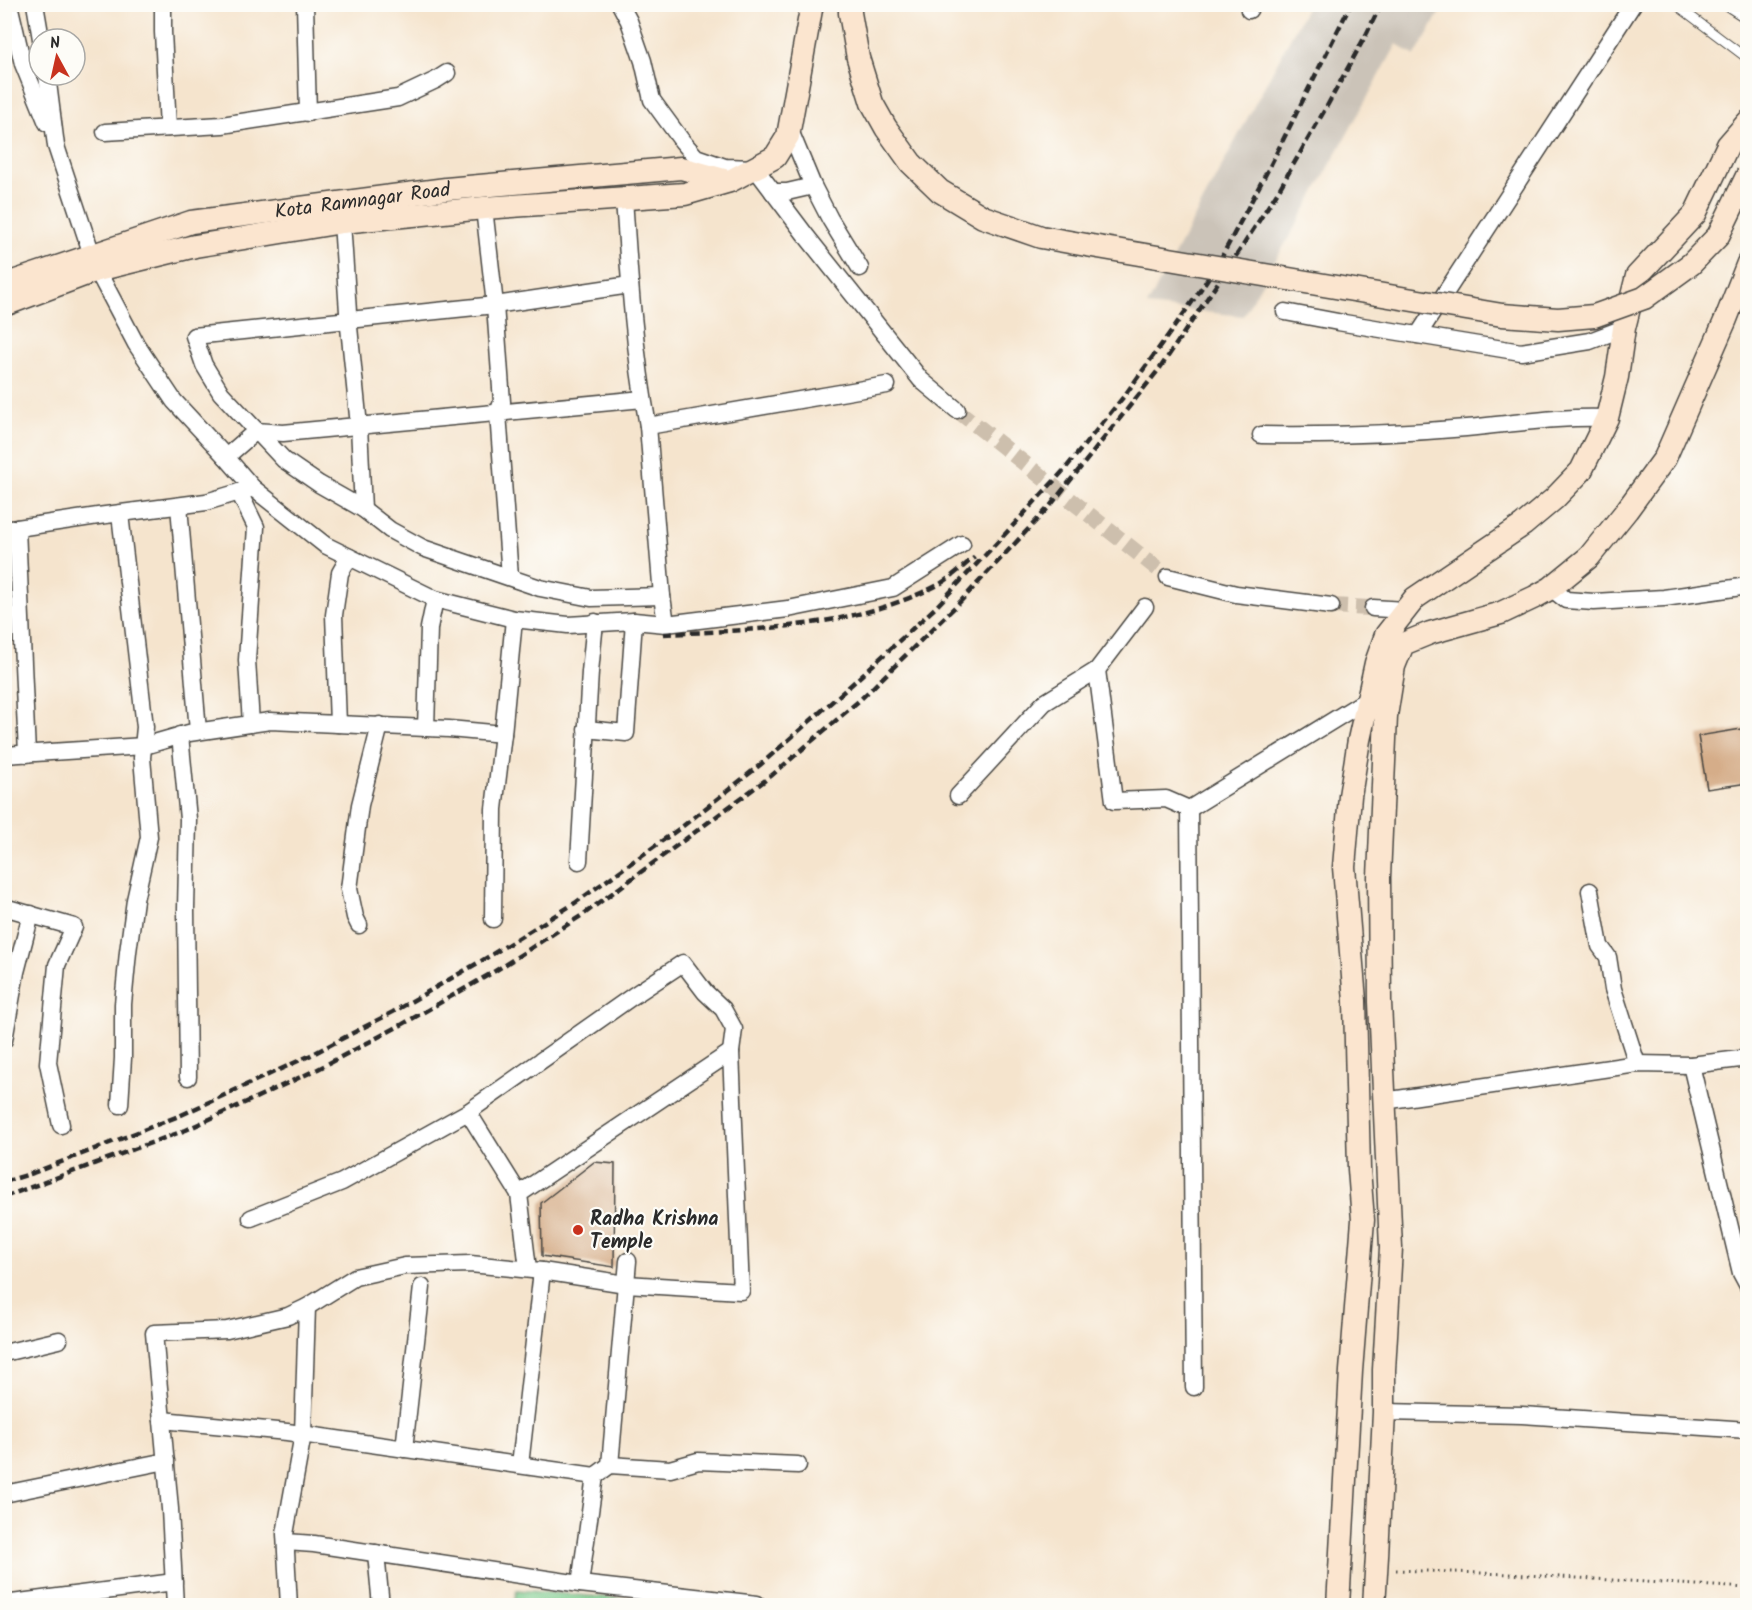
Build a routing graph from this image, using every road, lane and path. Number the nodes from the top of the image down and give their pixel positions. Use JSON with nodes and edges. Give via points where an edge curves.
{"nodes":[{"id":1,"x":9,"y":4,"type":"edge"},
{"id":2,"x":35,"y":4,"type":"edge"},
{"id":3,"x":163,"y":4,"type":"edge"},
{"id":4,"x":305,"y":4,"type":"edge"},
{"id":5,"x":620,"y":4,"type":"edge"},
{"id":6,"x":812,"y":4,"type":"edge"},
{"id":7,"x":850,"y":4,"type":"edge"},
{"id":8,"x":1633,"y":4,"type":"edge"},
{"id":9,"x":1675,"y":4,"type":"edge"},
{"id":10,"x":1723,"y":4,"type":"edge"},
{"id":11,"x":1748,"y":20,"type":"edge"},
{"id":12,"x":39,"y":27,"type":"edge"},
{"id":13,"x":1748,"y":59,"type":"edge"},
{"id":14,"x":447,"y":73,"type":"dead end"},
{"id":15,"x":49,"y":87,"type":"edge"},
{"id":16,"x":308,"y":113,"type":"junction"},
{"id":17,"x":1748,"y":122,"type":"edge"},
{"id":18,"x":168,"y":128,"type":"junction"},
{"id":19,"x":789,"y":128,"type":"junction"},
{"id":20,"x":105,"y":132,"type":"dead end"},
{"id":21,"x":56,"y":146,"type":"junction"},
{"id":22,"x":755,"y":168,"type":"junction"},
{"id":23,"x":1748,"y":174,"type":"edge"},
{"id":24,"x":730,"y":182,"type":"junction"},
{"id":25,"x":813,"y":186,"type":"junction"},
{"id":26,"x":773,"y":192,"type":"junction"},
{"id":27,"x":624,"y":198,"type":"junction"},
{"id":28,"x":484,"y":208,"type":"junction"},
{"id":29,"x":342,"y":222,"type":"junction"},
{"id":30,"x":95,"y":263,"type":"junction"},
{"id":31,"x":1748,"y":263,"type":"edge"},
{"id":32,"x":860,"y":268,"type":"dead end"},
{"id":33,"x":4,"y":285,"type":"edge"},
{"id":34,"x":630,"y":285,"type":"junction"},
{"id":35,"x":495,"y":305,"type":"junction"},
{"id":36,"x":4,"y":306,"type":"edge"},
{"id":37,"x":1285,"y":312,"type":"dead end"},
{"id":38,"x":349,"y":320,"type":"junction"},
{"id":39,"x":1624,"y":328,"type":"junction"},
{"id":40,"x":1418,"y":335,"type":"junction"},
{"id":41,"x":887,"y":385,"type":"dead end"},
{"id":42,"x":643,"y":399,"type":"junction"},
{"id":43,"x":957,"y":410,"type":"tunnel mouth"},
{"id":44,"x":498,"y":413,"type":"junction"},
{"id":45,"x":1607,"y":418,"type":"junction"},
{"id":46,"x":359,"y":426,"type":"junction"},
{"id":47,"x":648,"y":426,"type":"junction"},
{"id":48,"x":256,"y":431,"type":"junction"},
{"id":49,"x":1261,"y":435,"type":"dead end"},
{"id":50,"x":226,"y":457,"type":"junction"},
{"id":51,"x":246,"y":490,"type":"junction"},
{"id":52,"x":179,"y":506,"type":"junction"},
{"id":53,"x":278,"y":508,"type":"junction"},
{"id":54,"x":363,"y":509,"type":"junction"},
{"id":55,"x":120,"y":514,"type":"junction"},
{"id":56,"x":256,"y":527,"type":"junction"},
{"id":57,"x":11,"y":529,"type":"edge"},
{"id":58,"x":962,"y":544,"type":"dead end"},
{"id":59,"x":349,"y":557,"type":"junction"},
{"id":60,"x":510,"y":577,"type":"junction"},
{"id":61,"x":1168,"y":577,"type":"tunnel mouth"},
{"id":62,"x":1748,"y":586,"type":"edge"},
{"id":63,"x":1551,"y":588,"type":"junction"},
{"id":64,"x":662,"y":596,"type":"junction"},
{"id":65,"x":435,"y":599,"type":"junction"},
{"id":66,"x":1332,"y":606,"type":"tunnel mouth"},
{"id":67,"x":1145,"y":607,"type":"dead end"},
{"id":68,"x":1373,"y":608,"type":"tunnel mouth"},
{"id":69,"x":1405,"y":610,"type":"junction"},
{"id":70,"x":514,"y":619,"type":"junction"},
{"id":71,"x":634,"y":621,"type":"junction"},
{"id":72,"x":595,"y":622,"type":"junction"},
{"id":73,"x":666,"y":624,"type":"junction"},
{"id":74,"x":1395,"y":640,"type":"junction"},
{"id":75,"x":1097,"y":670,"type":"junction"},
{"id":76,"x":1368,"y":699,"type":"junction"},
{"id":77,"x":251,"y":724,"type":"junction"},
{"id":78,"x":338,"y":724,"type":"junction"},
{"id":79,"x":380,"y":725,"type":"junction"},
{"id":80,"x":426,"y":728,"type":"junction"},
{"id":81,"x":586,"y":729,"type":"junction"},
{"id":82,"x":198,"y":731,"type":"junction"},
{"id":83,"x":503,"y":734,"type":"junction"},
{"id":84,"x":180,"y":735,"type":"junction"},
{"id":85,"x":144,"y":746,"type":"junction"},
{"id":86,"x":27,"y":754,"type":"junction"},
{"id":87,"x":4,"y":755,"type":"edge"},
{"id":88,"x":958,"y":796,"type":"dead end"},
{"id":89,"x":1189,"y":809,"type":"junction"},
{"id":90,"x":579,"y":861,"type":"dead end"},
{"id":91,"x":1590,"y":891,"type":"dead end"},
{"id":92,"x":4,"y":907,"type":"edge"},
{"id":93,"x":31,"y":914,"type":"junction"},
{"id":94,"x":493,"y":919,"type":"dead end"},
{"id":95,"x":359,"y":925,"type":"dead end"},
{"id":96,"x":4,"y":1040,"type":"edge"},
{"id":97,"x":731,"y":1052,"type":"junction"},
{"id":98,"x":1748,"y":1058,"type":"edge"},
{"id":99,"x":1637,"y":1064,"type":"junction"},
{"id":100,"x":1691,"y":1065,"type":"junction"},
{"id":101,"x":188,"y":1077,"type":"dead end"},
{"id":102,"x":1384,"y":1101,"type":"junction"},
{"id":103,"x":120,"y":1105,"type":"dead end"},
{"id":104,"x":468,"y":1112,"type":"junction"},
{"id":105,"x":61,"y":1125,"type":"dead end"},
{"id":106,"x":519,"y":1194,"type":"junction"},
{"id":107,"x":251,"y":1218,"type":"dead end"},
{"id":108,"x":1742,"y":1253,"type":"edge"},
{"id":109,"x":628,"y":1261,"type":"dead end"},
{"id":110,"x":535,"y":1270,"type":"junction"},
{"id":111,"x":626,"y":1284,"type":"junction"},
{"id":112,"x":1748,"y":1286,"type":"edge"},
{"id":113,"x":422,"y":1287,"type":"dead end"},
{"id":114,"x":307,"y":1307,"type":"junction"},
{"id":115,"x":59,"y":1340,"type":"dead end"},
{"id":116,"x":4,"y":1353,"type":"edge"},
{"id":117,"x":1194,"y":1387,"type":"dead end"},
{"id":118,"x":1384,"y":1412,"type":"junction"},
{"id":119,"x":162,"y":1420,"type":"junction"},
{"id":120,"x":1748,"y":1430,"type":"edge"},
{"id":121,"x":303,"y":1434,"type":"junction"},
{"id":122,"x":404,"y":1449,"type":"junction"},
{"id":123,"x":166,"y":1461,"type":"junction"},
{"id":124,"x":520,"y":1465,"type":"junction"},
{"id":125,"x":610,"y":1465,"type":"junction"},
{"id":126,"x":798,"y":1465,"type":"dead end"},
{"id":127,"x":595,"y":1476,"type":"junction"},
{"id":128,"x":4,"y":1494,"type":"edge"},
{"id":129,"x":285,"y":1542,"type":"junction"},
{"id":130,"x":376,"y":1553,"type":"junction"},
{"id":131,"x":1376,"y":1569,"type":"junction"},
{"id":132,"x":174,"y":1582,"type":"junction"},
{"id":133,"x":580,"y":1584,"type":"junction"},
{"id":134,"x":1748,"y":1588,"type":"edge"},
{"id":135,"x":637,"y":1598,"type":"edge"},
{"id":136,"x":74,"y":1600,"type":"edge"},
{"id":137,"x":4,"y":1604,"type":"edge"},
{"id":138,"x":175,"y":1605,"type":"edge"},
{"id":139,"x":289,"y":1605,"type":"edge"},
{"id":140,"x":381,"y":1605,"type":"edge"},
{"id":141,"x":759,"y":1605,"type":"edge"},
{"id":142,"x":1338,"y":1605,"type":"edge"},
{"id":143,"x":1374,"y":1605,"type":"edge"}],
"edges":[{"from":1,"to":21,"type":"street","via":[[23,64]]},
{"from":2,"to":12,"type":"street"},
{"from":3,"to":18,"type":"street"},
{"from":4,"to":16,"type":"street"},
{"from":5,"to":22,"type":"street","via":[[643,61],[652,100],[682,141],[696,157],[725,167]]},
{"from":6,"to":19,"type":"street"},
{"from":7,"to":23,"type":"street","bridge":true,"via":[[858,58],[872,103],[911,163],[940,191],[983,217],[1041,237],[1502,315],[1558,320],[1594,316],[1644,298],[1691,264],[1718,236]]},
{"from":8,"to":40,"type":"street"},
{"from":9,"to":13,"type":"lane"},
{"from":10,"to":11,"type":"lane"},
{"from":14,"to":16,"type":"street","via":[[398,98]]},
{"from":15,"to":21,"type":"street"},
{"from":16,"to":18,"type":"street"},
{"from":17,"to":39,"type":"street","via":[[1728,146],[1695,214],[1637,276]]},
{"from":18,"to":20,"type":"street"},
{"from":19,"to":22,"type":"street","via":[[776,157]]},
{"from":19,"to":25,"type":"street"},
{"from":21,"to":30,"type":"street"},
{"from":22,"to":24,"type":"street"},
{"from":22,"to":26,"type":"street"},
{"from":24,"to":27,"type":"street","via":[[685,194]]},
{"from":24,"to":30,"type":"street","name":"Kota Ramnagar Road","via":[[681,168],[446,189],[191,222]]},
{"from":25,"to":26,"type":"street","via":[[800,191]]},
{"from":25,"to":32,"type":"street"},
{"from":26,"to":43,"type":"street","via":[[921,380]]},
{"from":27,"to":28,"type":"street"},
{"from":27,"to":34,"type":"street"},
{"from":28,"to":29,"type":"street"},
{"from":28,"to":35,"type":"street"},
{"from":29,"to":30,"type":"street"},
{"from":29,"to":38,"type":"street"},
{"from":30,"to":33,"type":"street","name":"Kota Ramnagar Road"},
{"from":30,"to":36,"type":"street"},
{"from":30,"to":50,"type":"street","via":[[136,344],[174,401]]},
{"from":31,"to":63,"type":"street","via":[[1665,458],[1589,557]]},
{"from":34,"to":35,"type":"street"},
{"from":34,"to":42,"type":"street"},
{"from":35,"to":38,"type":"street"},
{"from":35,"to":44,"type":"street","via":[[502,402]]},
{"from":37,"to":40,"type":"street"},
{"from":38,"to":46,"type":"street"},
{"from":38,"to":48,"type":"street","via":[[194,336],[204,365],[221,393]]},
{"from":39,"to":40,"type":"street","via":[[1590,341],[1521,352]]},
{"from":39,"to":45,"type":"street"},
{"from":41,"to":47,"type":"street"},
{"from":42,"to":44,"type":"street"},
{"from":42,"to":47,"type":"street"},
{"from":44,"to":46,"type":"street"},
{"from":44,"to":60,"type":"street"},
{"from":45,"to":49,"type":"street","via":[[1428,430]]},
{"from":45,"to":69,"type":"street","via":[[1581,471],[1554,499],[1523,525],[1414,597]]},
{"from":46,"to":48,"type":"street","via":[[283,433]]},
{"from":46,"to":54,"type":"street"},
{"from":47,"to":64,"type":"street"},
{"from":48,"to":50,"type":"street"},
{"from":48,"to":54,"type":"street","via":[[284,460]]},
{"from":50,"to":51,"type":"street"},
{"from":51,"to":52,"type":"street"},
{"from":51,"to":53,"type":"street"},
{"from":51,"to":56,"type":"street"},
{"from":52,"to":55,"type":"street"},
{"from":52,"to":82,"type":"street"},
{"from":53,"to":56,"type":"street"},
{"from":53,"to":59,"type":"street","via":[[325,545]]},
{"from":54,"to":60,"type":"street","via":[[423,548]]},
{"from":55,"to":57,"type":"street"},
{"from":55,"to":85,"type":"street","via":[[146,727]]},
{"from":56,"to":77,"type":"street","via":[[247,660]]},
{"from":57,"to":86,"type":"street"},
{"from":58,"to":73,"type":"street","via":[[893,588],[788,609]]},
{"from":59,"to":65,"type":"street"},
{"from":59,"to":78,"type":"street","via":[[340,573],[334,615]]},
{"from":60,"to":64,"type":"street","via":[[540,588],[591,598]]},
{"from":61,"to":66,"type":"street","via":[[1236,594]]},
{"from":62,"to":63,"type":"street","via":[[1594,603],[1566,600]]},
{"from":63,"to":74,"type":"street","via":[[1501,613]]},
{"from":64,"to":73,"type":"street"},
{"from":65,"to":70,"type":"street"},
{"from":65,"to":80,"type":"street","via":[[429,628]]},
{"from":67,"to":75,"type":"street"},
{"from":68,"to":69,"type":"street"},
{"from":69,"to":74,"type":"street"},
{"from":70,"to":72,"type":"street","via":[[568,625]]},
{"from":70,"to":83,"type":"street"},
{"from":71,"to":72,"type":"street"},
{"from":71,"to":73,"type":"street"},
{"from":71,"to":81,"type":"street","via":[[626,733]]},
{"from":72,"to":81,"type":"street"},
{"from":74,"to":76,"type":"street","via":[[1376,663]]},
{"from":74,"to":102,"type":"street","via":[[1386,716],[1379,877]]},
{"from":75,"to":88,"type":"street","via":[[1044,703]]},
{"from":75,"to":89,"type":"street","via":[[1114,801],[1166,799]]},
{"from":76,"to":89,"type":"street"},
{"from":76,"to":142,"type":"street","via":[[1350,796],[1344,867],[1355,1001],[1362,1220]]},
{"from":77,"to":78,"type":"street"},
{"from":77,"to":82,"type":"street"},
{"from":78,"to":79,"type":"street"},
{"from":79,"to":80,"type":"street"},
{"from":79,"to":95,"type":"street","via":[[360,805],[349,888]]},
{"from":80,"to":83,"type":"street"},
{"from":81,"to":90,"type":"street"},
{"from":82,"to":84,"type":"street"},
{"from":83,"to":94,"type":"street","via":[[494,809]]},
{"from":84,"to":85,"type":"street"},
{"from":84,"to":101,"type":"street","via":[[188,819]]},
{"from":85,"to":86,"type":"street"},
{"from":85,"to":103,"type":"street","via":[[149,837],[128,952]]},
{"from":86,"to":87,"type":"street"},
{"from":89,"to":117,"type":"street"},
{"from":91,"to":99,"type":"street","via":[[1600,946],[1608,957],[1613,989]]},
{"from":92,"to":93,"type":"street"},
{"from":93,"to":96,"type":"street"},
{"from":93,"to":105,"type":"street","via":[[74,927],[57,965],[48,1063]]},
{"from":97,"to":104,"type":"street","via":[[734,1029],[723,1009],[683,963]]},
{"from":97,"to":106,"type":"street"},
{"from":97,"to":111,"type":"street","via":[[741,1291]]},
{"from":98,"to":100,"type":"street"},
{"from":99,"to":100,"type":"street"},
{"from":99,"to":102,"type":"street"},
{"from":100,"to":108,"type":"street"},
{"from":102,"to":118,"type":"street","via":[[1391,1248]]},
{"from":104,"to":106,"type":"street"},
{"from":104,"to":107,"type":"street","via":[[342,1182]]},
{"from":106,"to":110,"type":"street"},
{"from":108,"to":112,"type":"street","via":[[1741,1272]]},
{"from":109,"to":111,"type":"street"},
{"from":110,"to":111,"type":"street"},
{"from":110,"to":114,"type":"street","via":[[470,1264],[405,1266],[355,1277]]},
{"from":110,"to":124,"type":"street"},
{"from":111,"to":125,"type":"street"},
{"from":113,"to":122,"type":"street"},
{"from":114,"to":119,"type":"street","via":[[288,1316],[227,1330],[154,1333]]},
{"from":114,"to":121,"type":"street"},
{"from":115,"to":116,"type":"street"},
{"from":118,"to":120,"type":"street","via":[[1522,1415]]},
{"from":118,"to":131,"type":"street"},
{"from":119,"to":121,"type":"street"},
{"from":119,"to":123,"type":"street"},
{"from":121,"to":122,"type":"street"},
{"from":121,"to":129,"type":"street"},
{"from":122,"to":124,"type":"street"},
{"from":123,"to":128,"type":"street"},
{"from":123,"to":132,"type":"street"},
{"from":124,"to":127,"type":"street"},
{"from":125,"to":126,"type":"street","via":[[670,1469],[698,1461]]},
{"from":125,"to":127,"type":"street"},
{"from":127,"to":133,"type":"street"},
{"from":129,"to":130,"type":"street"},
{"from":129,"to":139,"type":"street"},
{"from":130,"to":133,"type":"street"},
{"from":130,"to":140,"type":"street"},
{"from":131,"to":134,"type":"path"},
{"from":131,"to":143,"type":"street"},
{"from":132,"to":136,"type":"street"},
{"from":132,"to":138,"type":"street"},
{"from":133,"to":135,"type":"street"},
{"from":135,"to":141,"type":"street","via":[[726,1600]]},
{"from":136,"to":137,"type":"street"}]}
